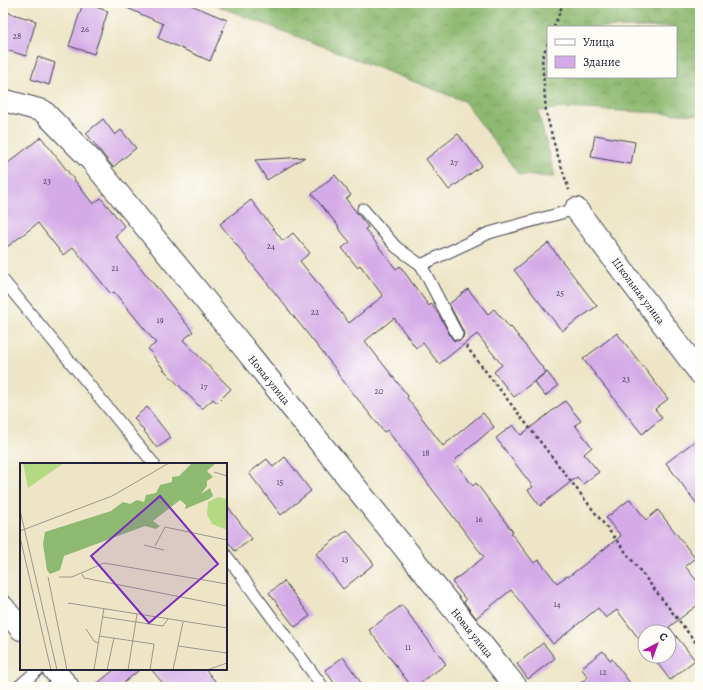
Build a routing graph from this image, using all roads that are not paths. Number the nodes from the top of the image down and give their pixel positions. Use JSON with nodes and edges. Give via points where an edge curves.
{"nodes":[{"id":1,"x":3,"y":100,"type":"edge"},
{"id":2,"x":363,"y":209,"type":"dead end"},
{"id":3,"x":576,"y":209,"type":"joint"},
{"id":4,"x":421,"y":265,"type":"junction"},
{"id":5,"x":3,"y":280,"type":"edge"},
{"id":6,"x":457,"y":334,"type":"road end"},
{"id":7,"x":700,"y":373,"type":"edge"},
{"id":8,"x":153,"y":463,"type":"edge"},
{"id":9,"x":227,"y":556,"type":"edge"},
{"id":10,"x":3,"y":607,"type":"edge"},
{"id":11,"x":20,"y":628,"type":"edge"},
{"id":12,"x":38,"y":670,"type":"edge"},
{"id":13,"x":55,"y":670,"type":"edge"},
{"id":14,"x":18,"y":687,"type":"edge"},
{"id":15,"x":68,"y":687,"type":"edge"},
{"id":16,"x":323,"y":687,"type":"edge"},
{"id":17,"x":516,"y":687,"type":"edge"}],
"edges":[{"from":1,"to":17,"type":"street","name":"Новая улица","via":[[43,111],[91,160]]},
{"from":2,"to":4,"type":"lane","via":[[396,247]]},
{"from":3,"to":4,"type":"lane","via":[[489,233]]},
{"from":3,"to":7,"type":"street","name":"Школьная улица"},
{"from":4,"to":6,"type":"lane"},
{"from":5,"to":8,"type":"lane"},
{"from":9,"to":16,"type":"lane"},
{"from":10,"to":11,"type":"street"},
{"from":12,"to":14,"type":"lane"},
{"from":13,"to":15,"type":"street"}]}
